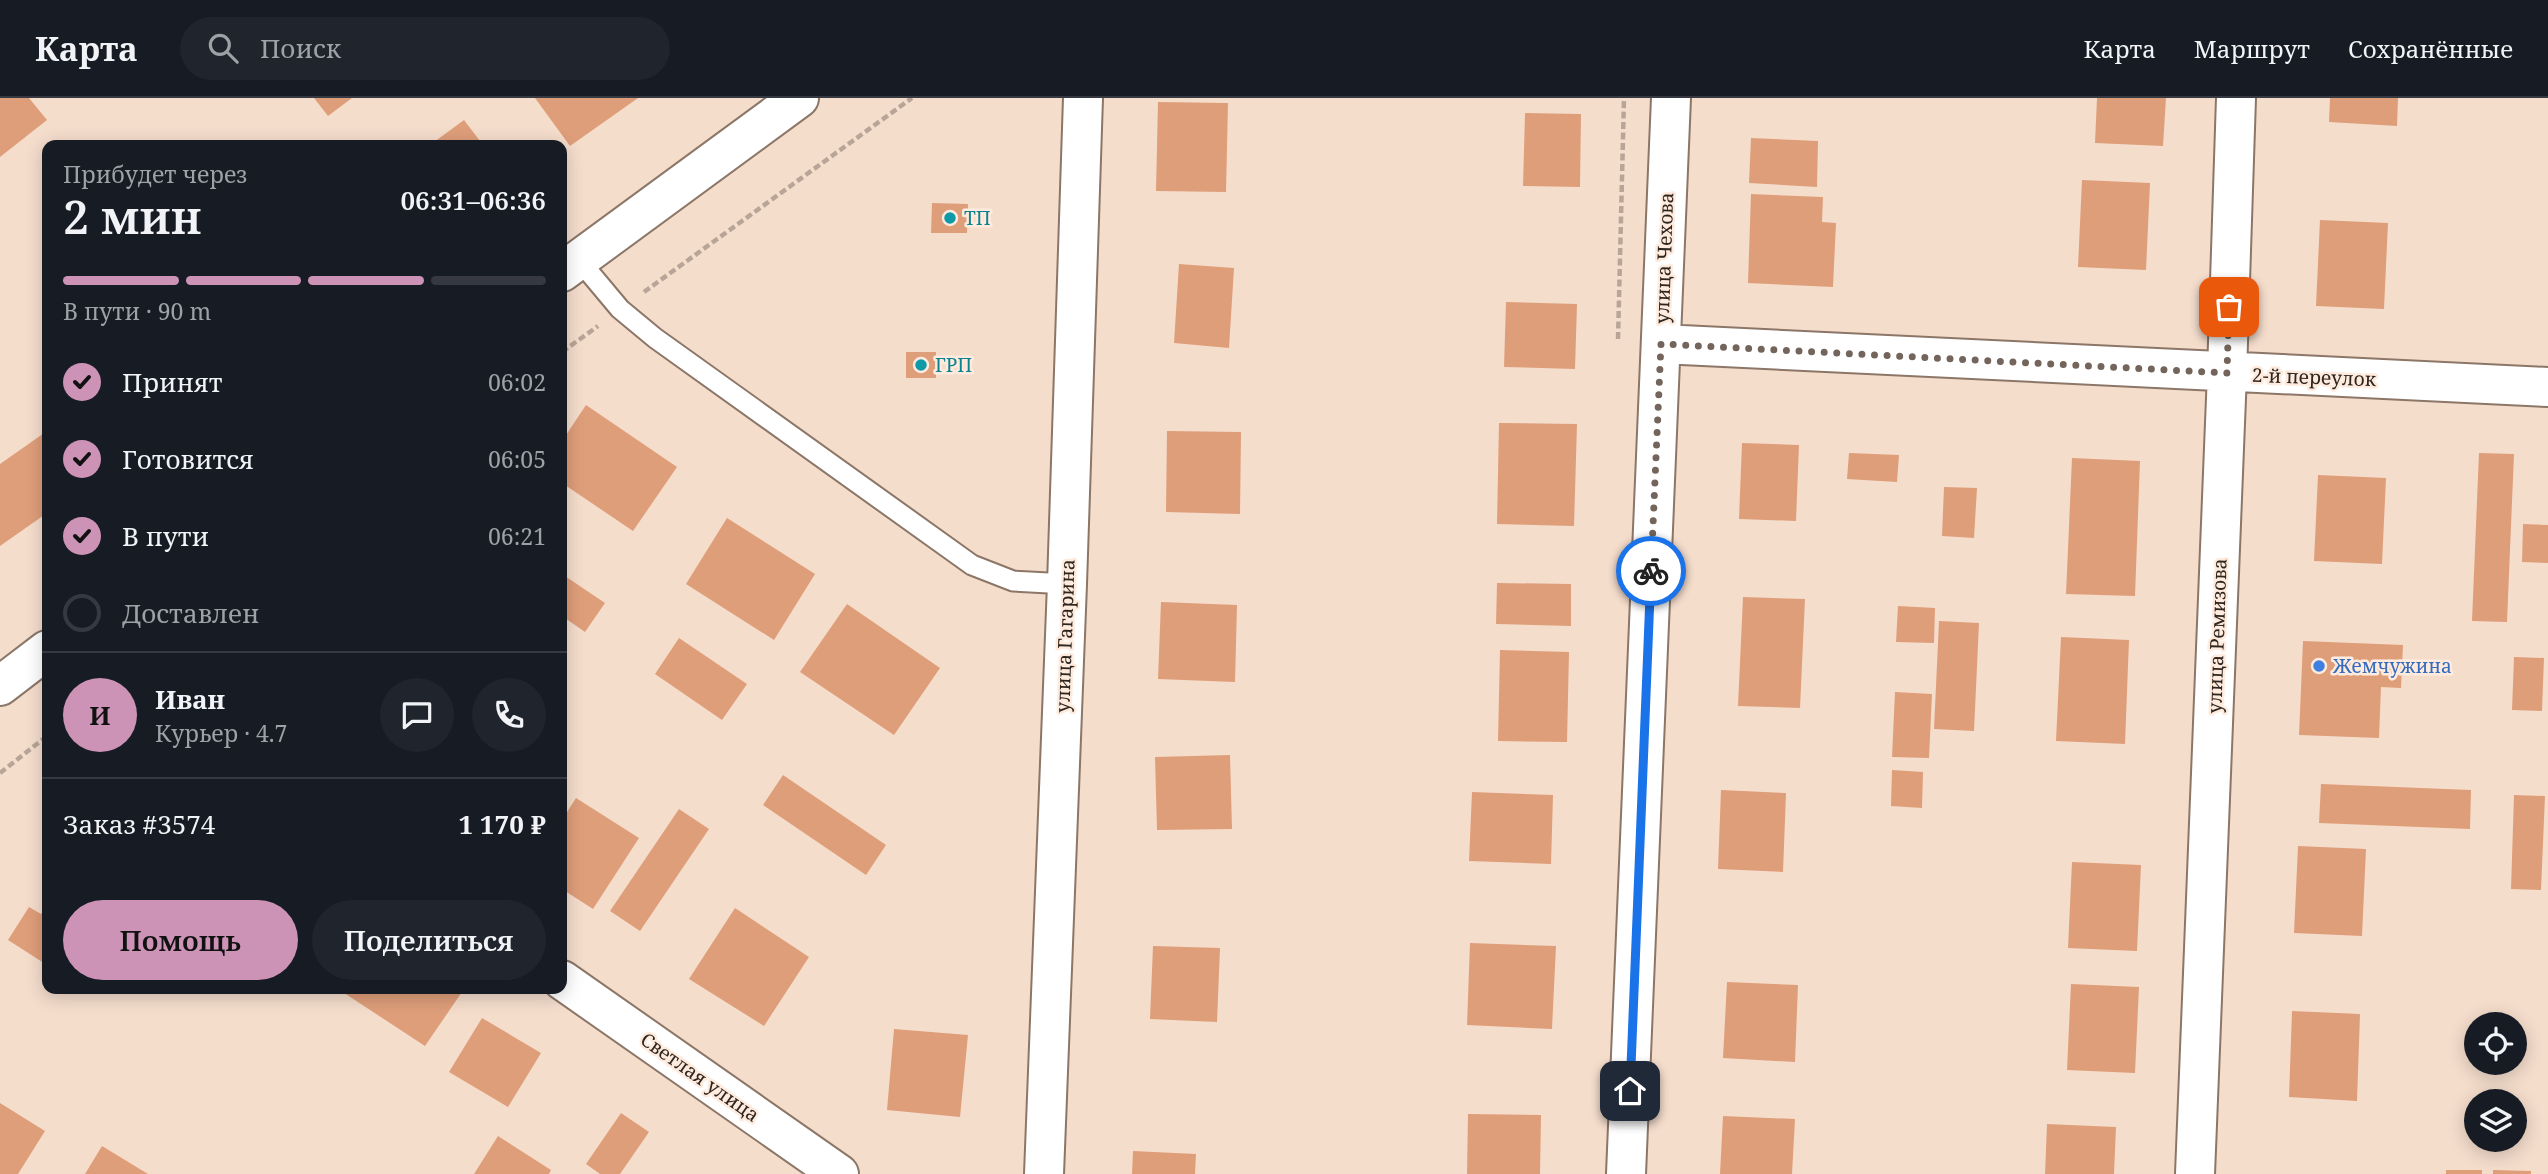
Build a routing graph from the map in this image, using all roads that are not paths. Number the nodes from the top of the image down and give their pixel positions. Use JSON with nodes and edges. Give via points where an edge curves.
{"nodes":[{"id":1,"x":799,"y":98,"type":"edge"},
{"id":2,"x":1083,"y":98,"type":"edge"},
{"id":3,"x":1671,"y":98,"type":"edge"},
{"id":4,"x":2236,"y":98,"type":"edge"},
{"id":5,"x":570,"y":266,"type":"edge"},
{"id":6,"x":1661,"y":344,"type":"junction"},
{"id":7,"x":2227,"y":373,"type":"junction"},
{"id":8,"x":2548,"y":387,"type":"edge"},
{"id":9,"x":1068,"y":583,"type":"junction"},
{"id":10,"x":42,"y":654,"type":"edge"},
{"id":11,"x":0,"y":686,"type":"edge"},
{"id":12,"x":567,"y":984,"type":"edge"},
{"id":13,"x":839,"y":1174,"type":"edge"},
{"id":14,"x":1044,"y":1174,"type":"edge"},
{"id":15,"x":1626,"y":1174,"type":"edge"},
{"id":16,"x":2195,"y":1174,"type":"edge"}],
"edges":[{"from":1,"to":5,"type":"street"},
{"from":2,"to":9,"type":"street","name":"улица Гагарина"},
{"from":3,"to":6,"type":"street","name":"улица Чехова"},
{"from":4,"to":7,"type":"street","name":"улица Ремизова"},
{"from":5,"to":9,"type":"lane","via":[[655,338],[972,565],[1013,581]]},
{"from":6,"to":7,"type":"street","name":"2-й переулок"},
{"from":6,"to":15,"type":"street","name":"улица Чехова"},
{"from":7,"to":8,"type":"street","name":"2-й переулок"},
{"from":7,"to":16,"type":"street","name":"улица Ремизова"},
{"from":9,"to":14,"type":"street","name":"улица Гагарина"},
{"from":10,"to":11,"type":"street"},
{"from":12,"to":13,"type":"street","name":"Светлая улица"}]}
